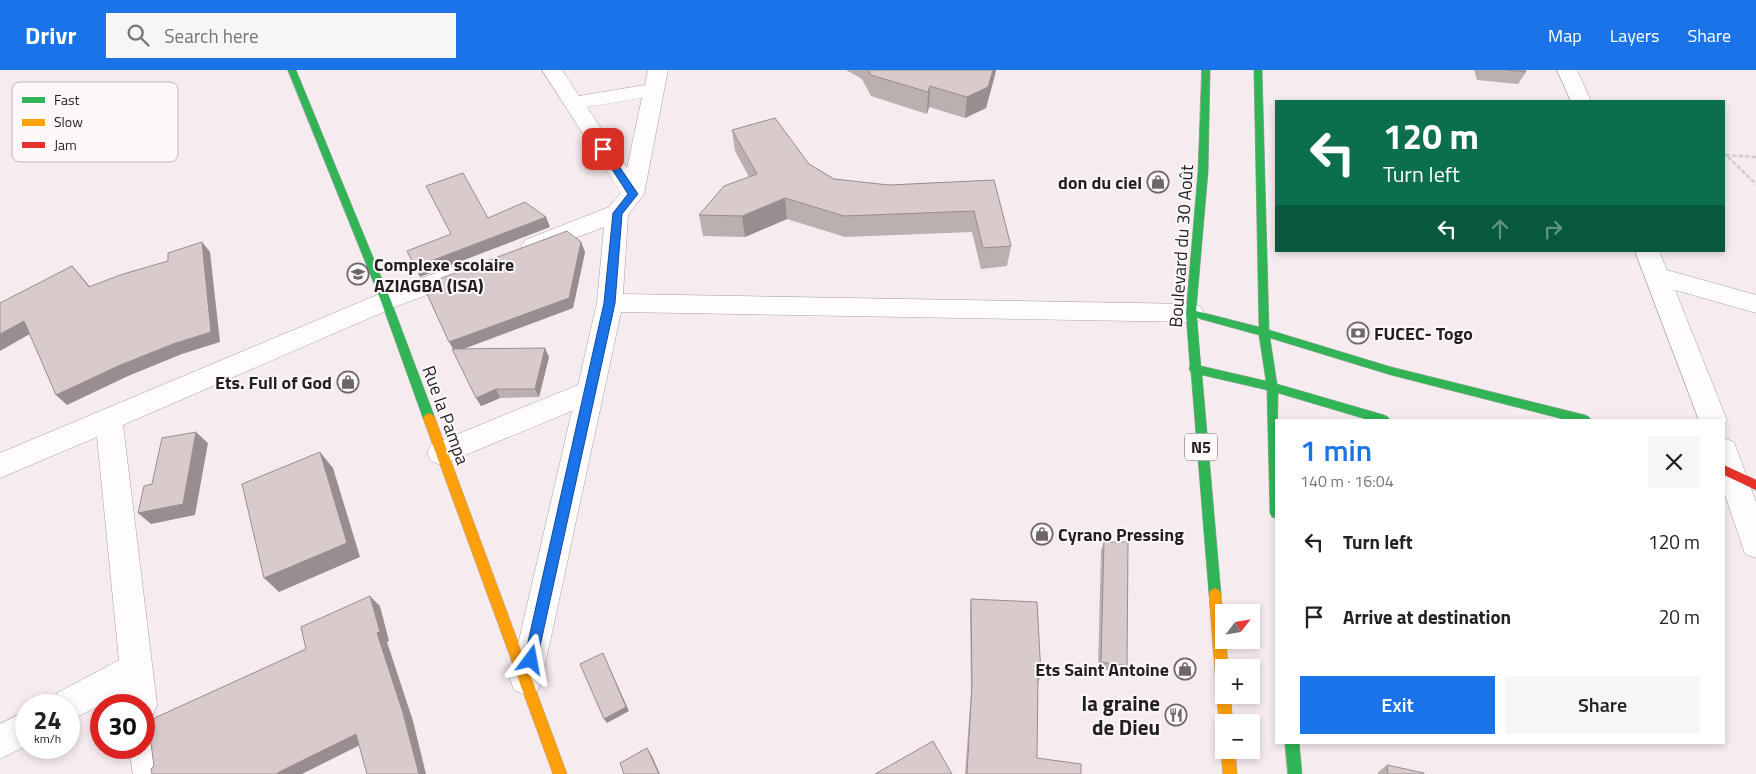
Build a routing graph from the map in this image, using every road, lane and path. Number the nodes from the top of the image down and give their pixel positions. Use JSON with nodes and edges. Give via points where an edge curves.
{"nodes":[{"id":1,"x":292,"y":70,"type":"edge"},
{"id":2,"x":552,"y":70,"type":"edge"},
{"id":3,"x":1206,"y":70,"type":"edge"},
{"id":4,"x":1258,"y":70,"type":"edge"},
{"id":5,"x":1567,"y":70,"type":"edge"},
{"id":6,"x":656,"y":80,"type":"edge"},
{"id":7,"x":1581,"y":100,"type":"edge"},
{"id":8,"x":573,"y":103,"type":"junction"},
{"id":9,"x":1725,"y":155,"type":"edge"},
{"id":10,"x":1756,"y":158,"type":"edge"},
{"id":11,"x":1756,"y":184,"type":"edge"},
{"id":12,"x":625,"y":204,"type":"junction"},
{"id":13,"x":516,"y":252,"type":"edge"},
{"id":14,"x":1648,"y":252,"type":"edge"},
{"id":15,"x":479,"y":266,"type":"edge"},
{"id":16,"x":1659,"y":277,"type":"junction"},
{"id":17,"x":386,"y":301,"type":"junction"},
{"id":18,"x":610,"y":303,"type":"junction"},
{"id":19,"x":1756,"y":304,"type":"edge"},
{"id":20,"x":1191,"y":314,"type":"junction"},
{"id":21,"x":1264,"y":332,"type":"junction"},
{"id":22,"x":1194,"y":369,"type":"junction"},
{"id":23,"x":1272,"y":387,"type":"junction"},
{"id":24,"x":590,"y":392,"type":"junction"},
{"id":25,"x":1381,"y":419,"type":"edge"},
{"id":26,"x":1582,"y":419,"type":"edge"},
{"id":27,"x":1712,"y":419,"type":"edge"},
{"id":28,"x":109,"y":420,"type":"junction"},
{"id":29,"x":441,"y":454,"type":"junction"},
{"id":30,"x":0,"y":466,"type":"edge"},
{"id":31,"x":1732,"y":472,"type":"edge"},
{"id":32,"x":1275,"y":482,"type":"edge"},
{"id":33,"x":1756,"y":545,"type":"edge"},
{"id":34,"x":135,"y":669,"type":"junction"},
{"id":35,"x":526,"y":679,"type":"junction"},
{"id":36,"x":138,"y":694,"type":"edge"},
{"id":37,"x":80,"y":699,"type":"edge"},
{"id":38,"x":1225,"y":714,"type":"edge"},
{"id":39,"x":15,"y":734,"type":"edge"},
{"id":40,"x":0,"y":742,"type":"edge"},
{"id":41,"x":1292,"y":744,"type":"edge"},
{"id":42,"x":148,"y":759,"type":"edge"},
{"id":43,"x":1229,"y":759,"type":"edge"},
{"id":44,"x":150,"y":774,"type":"edge"},
{"id":45,"x":560,"y":774,"type":"edge"},
{"id":46,"x":1230,"y":774,"type":"edge"},
{"id":47,"x":1295,"y":774,"type":"edge"}],
"edges":[{"from":1,"to":17,"type":"main road","name":"Rue la Pampa"},
{"from":2,"to":8,"type":"street"},
{"from":3,"to":20,"type":"main road","name":"Boulevard du 30 Août","number":"N5","via":[[1203,172]]},
{"from":4,"to":21,"type":"main road"},
{"from":5,"to":7,"type":"street"},
{"from":6,"to":8,"type":"street"},
{"from":6,"to":12,"type":"street"},
{"from":8,"to":12,"type":"street"},
{"from":9,"to":10,"type":"path"},
{"from":9,"to":11,"type":"path"},
{"from":12,"to":13,"type":"street"},
{"from":12,"to":18,"type":"street"},
{"from":14,"to":16,"type":"street"},
{"from":15,"to":17,"type":"street"},
{"from":16,"to":19,"type":"street"},
{"from":16,"to":27,"type":"street"},
{"from":17,"to":28,"type":"street"},
{"from":17,"to":29,"type":"main road","name":"Rue la Pampa"},
{"from":18,"to":20,"type":"street"},
{"from":18,"to":24,"type":"street"},
{"from":20,"to":21,"type":"main road"},
{"from":20,"to":22,"type":"main road","name":"Boulevard du 30 Août","number":"N5"},
{"from":21,"to":23,"type":"main road"},
{"from":21,"to":26,"type":"main road","via":[[1391,371]]},
{"from":22,"to":23,"type":"main road"},
{"from":22,"to":38,"type":"main road","name":"Boulevard du 30 Août","number":"N5"},
{"from":23,"to":25,"type":"main road"},
{"from":23,"to":32,"type":"main road"},
{"from":24,"to":29,"type":"street"},
{"from":24,"to":35,"type":"street"},
{"from":28,"to":30,"type":"street"},
{"from":28,"to":34,"type":"street"},
{"from":29,"to":35,"type":"main road","name":"Rue la Pampa"},
{"from":31,"to":33,"type":"street"},
{"from":34,"to":36,"type":"street"},
{"from":34,"to":37,"type":"street"},
{"from":35,"to":45,"type":"main road","name":"Rue la Pampa"},
{"from":39,"to":40,"type":"street"},
{"from":41,"to":47,"type":"main road"},
{"from":42,"to":44,"type":"street"},
{"from":43,"to":46,"type":"main road"}]}
